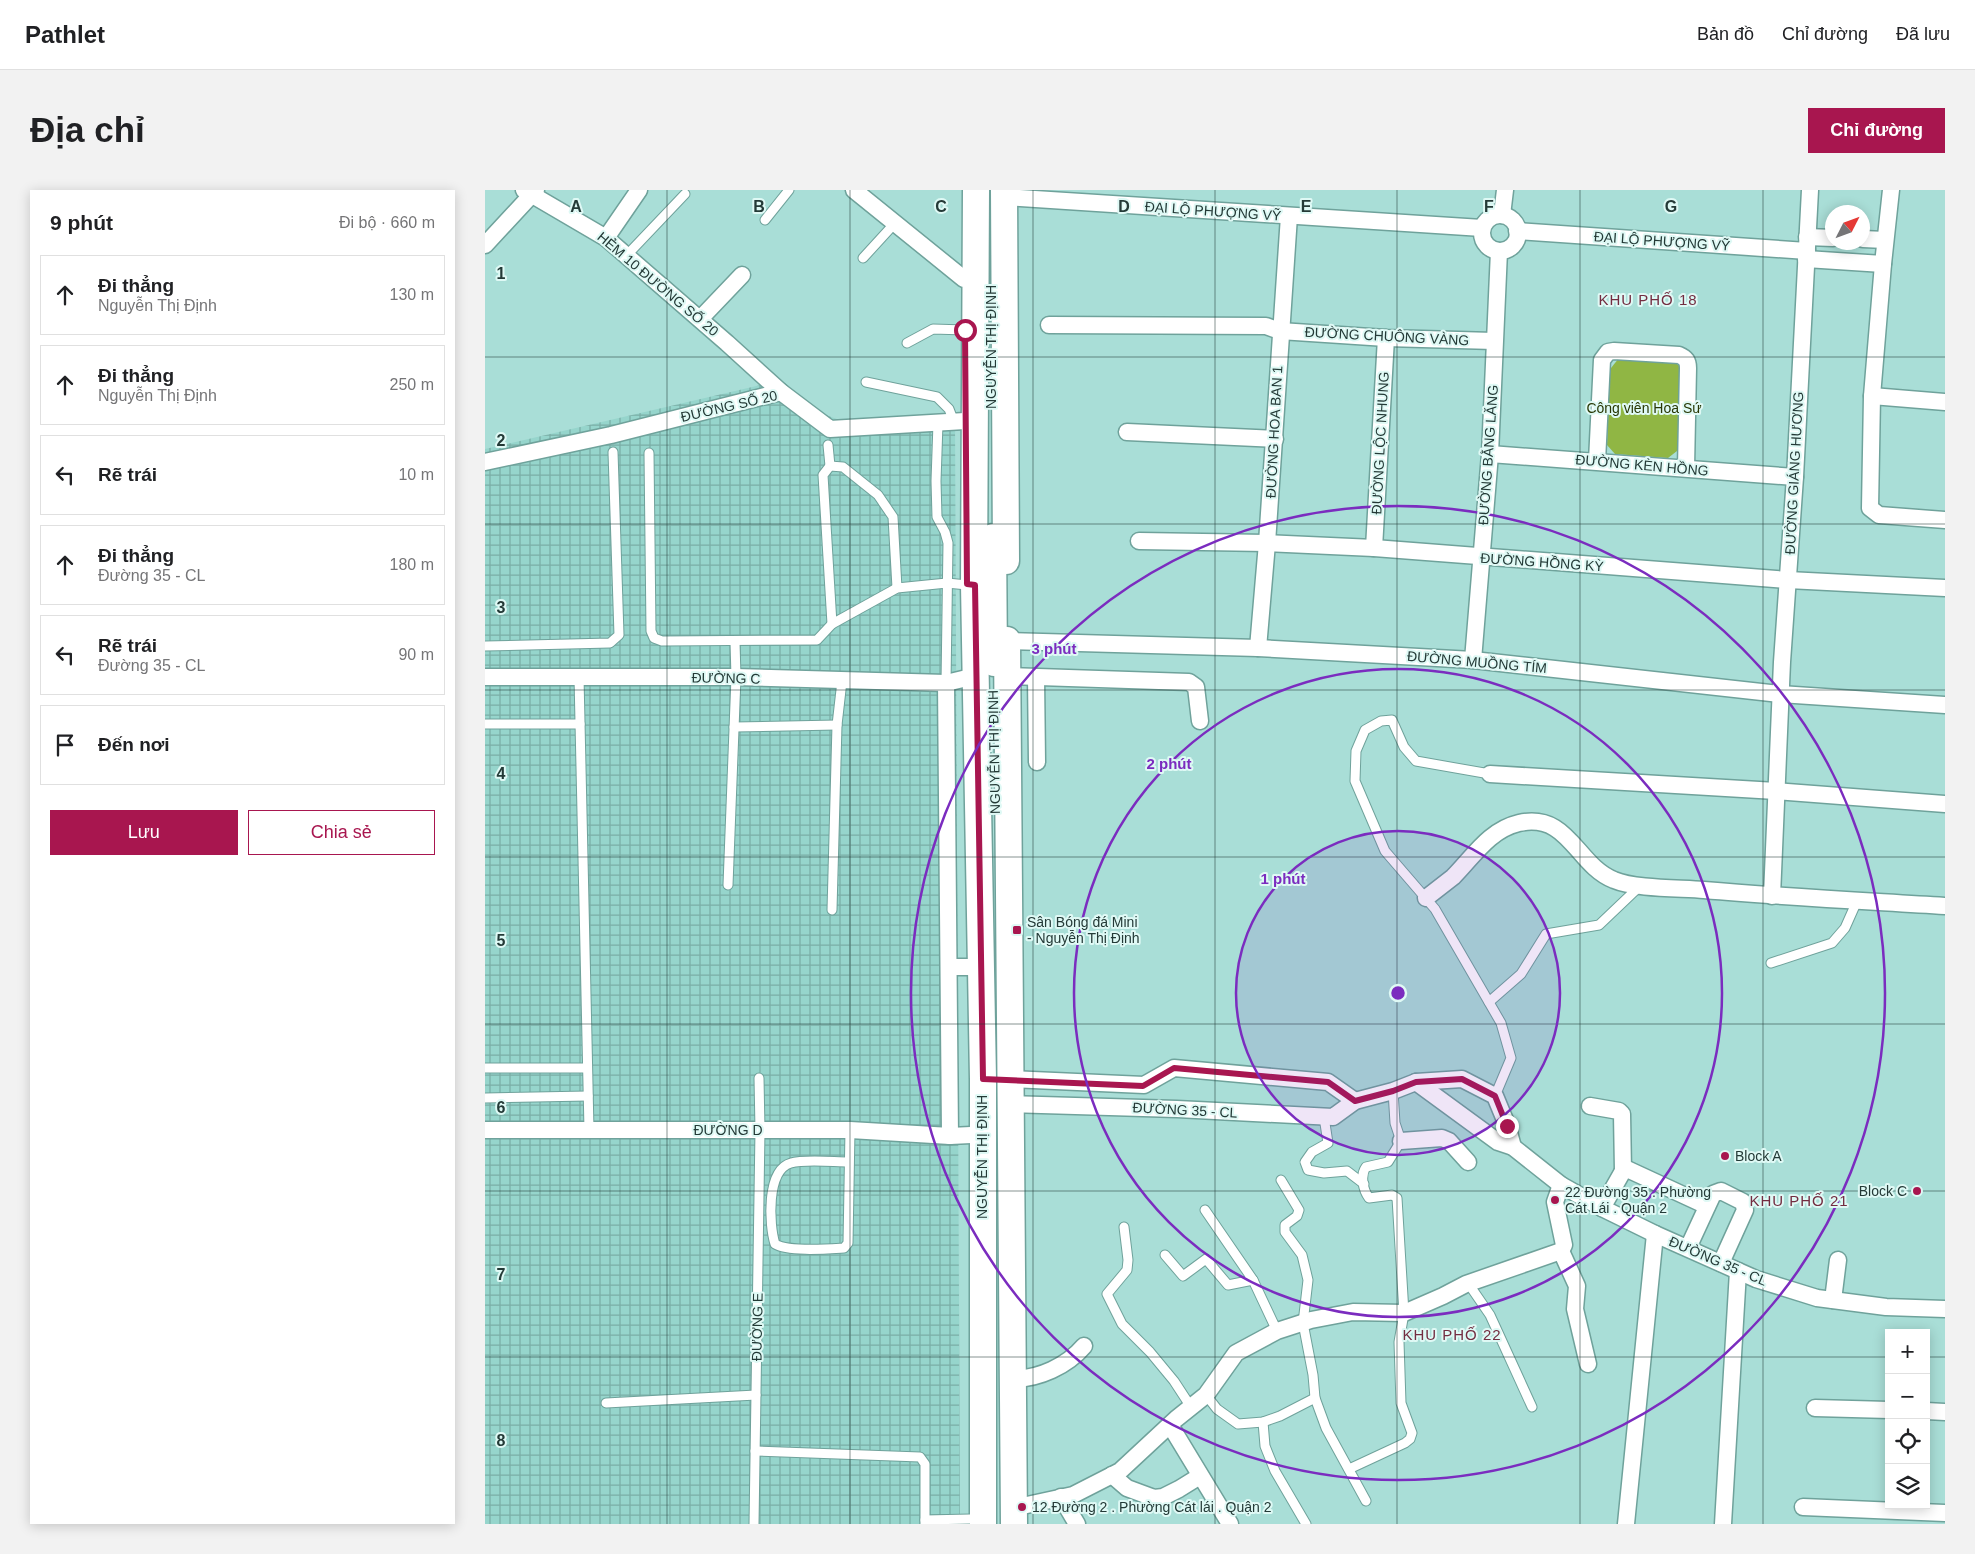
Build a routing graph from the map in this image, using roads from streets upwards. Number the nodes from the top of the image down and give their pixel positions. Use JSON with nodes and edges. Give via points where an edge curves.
{"nodes":[{"id":1,"x":639,"y":190,"type":"edge"},
{"id":2,"x":854,"y":190,"type":"edge"},
{"id":3,"x":964,"y":190,"type":"edge"},
{"id":4,"x":976,"y":190,"type":"edge"},
{"id":5,"x":1505,"y":190,"type":"edge"},
{"id":6,"x":1810,"y":190,"type":"edge"},
{"id":7,"x":1891,"y":190,"type":"edge"},
{"id":8,"x":531,"y":192,"type":"edge"},
{"id":9,"x":999,"y":192,"type":"edge"},
{"id":10,"x":1054,"y":195,"type":"edge"},
{"id":11,"x":1502,"y":215,"type":"junction"},
{"id":12,"x":1289,"y":216,"type":"junction"},
{"id":13,"x":1482,"y":228,"type":"junction"},
{"id":14,"x":1517,"y":231,"type":"junction"},
{"id":15,"x":488,"y":237,"type":"edge"},
{"id":16,"x":606,"y":238,"type":"junction"},
{"id":17,"x":1870,"y":239,"type":"edge"},
{"id":18,"x":1885,"y":240,"type":"junction"},
{"id":19,"x":1825,"y":241,"type":"edge"},
{"id":20,"x":1807,"y":249,"type":"junction"},
{"id":21,"x":1499,"y":251,"type":"junction"},
{"id":22,"x":1883,"y":264,"type":"junction"},
{"id":23,"x":741,"y":275,"type":"dead end"},
{"id":24,"x":970,"y":282,"type":"junction"},
{"id":25,"x":700,"y":319,"type":"junction"},
{"id":26,"x":1049,"y":325,"type":"dead end"},
{"id":27,"x":1280,"y":331,"type":"junction"},
{"id":28,"x":1386,"y":338,"type":"junction"},
{"id":29,"x":1494,"y":341,"type":"junction"},
{"id":30,"x":781,"y":392,"type":"junction"},
{"id":31,"x":1872,"y":396,"type":"junction"},
{"id":32,"x":1945,"y":402,"type":"edge"},
{"id":33,"x":965,"y":421,"type":"junction"},
{"id":34,"x":1127,"y":432,"type":"dead end"},
{"id":35,"x":1275,"y":439,"type":"junction"},
{"id":36,"x":1489,"y":454,"type":"junction"},
{"id":37,"x":1597,"y":461,"type":"junction"},
{"id":38,"x":485,"y":462,"type":"edge"},
{"id":39,"x":1686,"y":468,"type":"junction"},
{"id":40,"x":1795,"y":477,"type":"junction"},
{"id":41,"x":1945,"y":520,"type":"edge"},
{"id":42,"x":1139,"y":541,"type":"dead end"},
{"id":43,"x":1267,"y":543,"type":"junction"},
{"id":44,"x":1374,"y":548,"type":"junction"},
{"id":45,"x":1481,"y":557,"type":"junction"},
{"id":46,"x":1788,"y":580,"type":"junction"},
{"id":47,"x":1945,"y":588,"type":"edge"},
{"id":48,"x":986,"y":641,"type":"junction"},
{"id":49,"x":1257,"y":648,"type":"junction"},
{"id":50,"x":1473,"y":660,"type":"junction"},
{"id":51,"x":485,"y":677,"type":"edge"},
{"id":52,"x":1036,"y":677,"type":"junction"},
{"id":53,"x":978,"y":678,"type":"junction"},
{"id":54,"x":1780,"y":694,"type":"junction"},
{"id":55,"x":1945,"y":705,"type":"edge"},
{"id":56,"x":1200,"y":721,"type":"dead end"},
{"id":57,"x":1037,"y":762,"type":"dead end"},
{"id":58,"x":1490,"y":774,"type":"road end"},
{"id":59,"x":1776,"y":791,"type":"junction"},
{"id":60,"x":1945,"y":804,"type":"edge"},
{"id":61,"x":1772,"y":896,"type":"junction"},
{"id":62,"x":1426,"y":898,"type":"road end"},
{"id":63,"x":1945,"y":906,"type":"edge"},
{"id":64,"x":960,"y":967,"type":"junction"},
{"id":65,"x":1416,"y":1082,"type":"junction"},
{"id":66,"x":990,"y":1091,"type":"junction"},
{"id":67,"x":1355,"y":1101,"type":"junction"},
{"id":68,"x":1590,"y":1106,"type":"dead end"},
{"id":69,"x":485,"y":1130,"type":"edge"},
{"id":70,"x":961,"y":1135,"type":"junction"},
{"id":71,"x":1401,"y":1141,"type":"road end"},
{"id":72,"x":1513,"y":1147,"type":"junction"},
{"id":73,"x":1468,"y":1162,"type":"dead end"},
{"id":74,"x":1623,"y":1171,"type":"junction"},
{"id":75,"x":1561,"y":1185,"type":"junction"},
{"id":76,"x":1707,"y":1206,"type":"junction"},
{"id":77,"x":1603,"y":1208,"type":"junction"},
{"id":78,"x":1655,"y":1234,"type":"junction"},
{"id":79,"x":1688,"y":1248,"type":"junction"},
{"id":80,"x":1561,"y":1251,"type":"junction"},
{"id":81,"x":1837,"y":1260,"type":"dead end"},
{"id":82,"x":1721,"y":1263,"type":"junction"},
{"id":83,"x":1738,"y":1271,"type":"junction"},
{"id":84,"x":1833,"y":1300,"type":"junction"},
{"id":85,"x":1945,"y":1309,"type":"edge"},
{"id":86,"x":1084,"y":1346,"type":"dead end"},
{"id":87,"x":1588,"y":1364,"type":"dead end"},
{"id":88,"x":1012,"y":1379,"type":"junction"},
{"id":89,"x":1815,"y":1408,"type":"dead end"},
{"id":90,"x":1885,"y":1410,"type":"edge"},
{"id":91,"x":1930,"y":1412,"type":"edge"},
{"id":92,"x":1945,"y":1412,"type":"edge"},
{"id":93,"x":1170,"y":1425,"type":"junction"},
{"id":94,"x":1112,"y":1475,"type":"junction"},
{"id":95,"x":1201,"y":1476,"type":"junction"},
{"id":96,"x":1061,"y":1497,"type":"junction"},
{"id":97,"x":1803,"y":1507,"type":"dead end"},
{"id":98,"x":1945,"y":1513,"type":"edge"},
{"id":99,"x":993,"y":1518,"type":"edge"},
{"id":100,"x":1077,"y":1524,"type":"edge"},
{"id":101,"x":1230,"y":1524,"type":"edge"},
{"id":102,"x":1626,"y":1524,"type":"edge"},
{"id":103,"x":1723,"y":1524,"type":"edge"}],
"edges":[{"from":1,"to":16,"type":"street"},
{"from":2,"to":24,"type":"street"},
{"from":3,"to":24,"type":"main road","name":"NGUYỄN THỊ ĐỊNH"},
{"from":4,"to":24,"type":"main road","name":"NGUYỄN THỊ ĐỊNH"},
{"from":5,"to":11,"type":"street"},
{"from":6,"to":20,"type":"street","name":"ĐƯỜNG GIÁNG HƯƠNG"},
{"from":7,"to":18,"type":"street"},
{"from":8,"to":15,"type":"street"},
{"from":8,"to":16,"type":"street","name":"HẺM 10 ĐƯỜNG SỐ 20"},
{"from":9,"to":10,"type":"street","name":"ĐẠI LỘ PHƯỢNG VỸ"},
{"from":9,"to":48,"type":"main road","name":"NGUYỄN THỊ ĐỊNH"},
{"from":10,"to":12,"type":"street","name":"ĐẠI LỘ PHƯỢNG VỸ"},
{"from":11,"to":13,"type":"street","via":[[1489,218]]},
{"from":11,"to":14,"type":"street","via":[[1513,220]]},
{"from":12,"to":13,"type":"street","name":"ĐẠI LỘ PHƯỢNG VỸ"},
{"from":12,"to":27,"type":"street","name":"ĐƯỜNG HOA BAN 1"},
{"from":13,"to":21,"type":"street","via":[[1485,242]]},
{"from":14,"to":20,"type":"street","name":"ĐẠI LỘ PHƯỢNG VỸ"},
{"from":14,"to":21,"type":"street","via":[[1514,244]]},
{"from":16,"to":25,"type":"street","name":"HẺM 10 ĐƯỜNG SỐ 20"},
{"from":17,"to":18,"type":"street"},
{"from":18,"to":22,"type":"street"},
{"from":19,"to":20,"type":"street"},
{"from":20,"to":22,"type":"street"},
{"from":20,"to":40,"type":"street","name":"ĐƯỜNG GIÁNG HƯƠNG"},
{"from":21,"to":29,"type":"street","name":"ĐƯỜNG BẰNG LĂNG"},
{"from":22,"to":31,"type":"street"},
{"from":23,"to":25,"type":"street"},
{"from":24,"to":33,"type":"main road","name":"NGUYỄN THỊ ĐỊNH"},
{"from":24,"to":33,"type":"main road","name":"NGUYỄN THỊ ĐỊNH","via":[[965,330]]},
{"from":25,"to":30,"type":"street","name":"HẺM 10 ĐƯỜNG SỐ 20"},
{"from":26,"to":27,"type":"street","name":"ĐƯỜNG CHUÔNG VÀNG","via":[[1266,326]]},
{"from":27,"to":28,"type":"street","name":"ĐƯỜNG CHUÔNG VÀNG"},
{"from":27,"to":35,"type":"street","name":"ĐƯỜNG HOA BAN 1"},
{"from":28,"to":29,"type":"street","name":"ĐƯỜNG CHUÔNG VÀNG"},
{"from":28,"to":44,"type":"street","name":"ĐƯỜNG LỘC NHUNG"},
{"from":29,"to":36,"type":"street","name":"ĐƯỜNG BẰNG LĂNG"},
{"from":30,"to":33,"type":"street","name":"ĐƯỜNG SỐ 20","via":[[830,429]]},
{"from":30,"to":38,"type":"street","name":"ĐƯỜNG SỐ 20"},
{"from":31,"to":32,"type":"street"},
{"from":31,"to":41,"type":"street","via":[[1870,508],[1879,515]]},
{"from":33,"to":48,"type":"main road","name":"NGUYỄN THỊ ĐỊNH","via":[[963,584]]},
{"from":34,"to":35,"type":"street"},
{"from":35,"to":43,"type":"street","name":"ĐƯỜNG HOA BAN 1"},
{"from":36,"to":37,"type":"street","name":"ĐƯỜNG KÈN HỒNG"},
{"from":36,"to":45,"type":"street","name":"ĐƯỜNG BẰNG LĂNG"},
{"from":37,"to":39,"type":"street","name":"ĐƯỜNG KÈN HỒNG"},
{"from":37,"to":39,"type":"street","via":[[1604,356],[1613,351],[1679,356],[1688,363]]},
{"from":39,"to":40,"type":"street","name":"ĐƯỜNG KÈN HỒNG"},
{"from":40,"to":46,"type":"street","name":"ĐƯỜNG GIÁNG HƯƠNG"},
{"from":42,"to":43,"type":"street","name":"ĐƯỜNG HỒNG KỲ"},
{"from":43,"to":44,"type":"street","name":"ĐƯỜNG HỒNG KỲ"},
{"from":43,"to":49,"type":"street","name":"ĐƯỜNG HOA BAN 1"},
{"from":44,"to":45,"type":"street","name":"ĐƯỜNG HỒNG KỲ"},
{"from":45,"to":46,"type":"street","name":"ĐƯỜNG HỒNG KỲ"},
{"from":45,"to":50,"type":"street","name":"ĐƯỜNG BẰNG LĂNG"},
{"from":46,"to":47,"type":"street","name":"ĐƯỜNG HỒNG KỲ"},
{"from":46,"to":54,"type":"street","name":"ĐƯỜNG GIÁNG HƯƠNG"},
{"from":48,"to":49,"type":"street","name":"ĐƯỜNG MUỒNG TÍM"},
{"from":48,"to":53,"type":"main road","name":"NGUYỄN THỊ ĐỊNH"},
{"from":48,"to":53,"type":"main road","name":"NGUYỄN THỊ ĐỊNH"},
{"from":49,"to":50,"type":"street","name":"ĐƯỜNG MUỒNG TÍM"},
{"from":50,"to":54,"type":"street","name":"ĐƯỜNG MUỒNG TÍM"},
{"from":51,"to":53,"type":"street","name":"ĐƯỜNG C","via":[[736,677],[842,681]]},
{"from":52,"to":53,"type":"street","name":"ĐƯỜNG C"},
{"from":52,"to":56,"type":"street","name":"ĐƯỜNG C","via":[[1193,683]]},
{"from":52,"to":57,"type":"street"},
{"from":53,"to":64,"type":"main road","name":"NGUYỄN THỊ ĐỊNH"},
{"from":53,"to":66,"type":"main road","name":"NGUYỄN THỊ ĐỊNH"},
{"from":54,"to":55,"type":"street","name":"ĐƯỜNG MUỒNG TÍM"},
{"from":54,"to":59,"type":"street","name":"ĐƯỜNG GIÁNG HƯƠNG"},
{"from":58,"to":59,"type":"street"},
{"from":59,"to":60,"type":"street"},
{"from":59,"to":61,"type":"street","name":"ĐƯỜNG GIÁNG HƯƠNG"},
{"from":61,"to":62,"type":"street","via":[[1614,880],[1588,863],[1569,838],[1545,823],[1520,823],[1497,832]]},
{"from":61,"to":63,"type":"street"},
{"from":64,"to":66,"type":"main road","name":"NGUYỄN THỊ ĐỊNH"},
{"from":64,"to":70,"type":"street"},
{"from":65,"to":67,"type":"street","name":"ĐƯỜNG 35 - CL"},
{"from":65,"to":72,"type":"street","name":"ĐƯỜNG 35 - CL","via":[[1498,1142]]},
{"from":65,"to":72,"type":"street","name":"ĐƯỜNG 35 - CL","via":[[1462,1079],[1495,1096]]},
{"from":66,"to":67,"type":"street","name":"ĐƯỜNG 35 - CL","via":[[1177,1109],[1324,1117],[1333,1117]]},
{"from":66,"to":67,"type":"street","name":"ĐƯỜNG 35 - CL","via":[[1143,1086],[1174,1068],[1328,1082]]},
{"from":66,"to":70,"type":"main road","name":"NGUYỄN THỊ ĐỊNH"},
{"from":66,"to":88,"type":"main road","name":"NGUYỄN THỊ ĐỊNH"},
{"from":66,"to":99,"type":"main road","name":"NGUYỄN THỊ ĐỊNH"},
{"from":68,"to":74,"type":"street","via":[[1621,1114]]},
{"from":69,"to":70,"type":"street","name":"ĐƯỜNG D","via":[[850,1130]]},
{"from":70,"to":99,"type":"main road","name":"NGUYỄN THỊ ĐỊNH"},
{"from":71,"to":73,"type":"street","via":[[1442,1138],[1449,1141]]},
{"from":72,"to":75,"type":"street","name":"ĐƯỜNG 35 - CL"},
{"from":74,"to":76,"type":"street","via":[[1627,1169]]},
{"from":74,"to":77,"type":"street"},
{"from":75,"to":77,"type":"street","name":"ĐƯỜNG 35 - CL"},
{"from":75,"to":80,"type":"street","via":[[1555,1202],[1564,1245]]},
{"from":76,"to":79,"type":"street"},
{"from":76,"to":82,"type":"street","via":[[1713,1194],[1721,1191],[1743,1202],[1745,1210]]},
{"from":77,"to":78,"type":"street","name":"ĐƯỜNG 35 - CL"},
{"from":78,"to":79,"type":"street","name":"ĐƯỜNG 35 - CL"},
{"from":78,"to":102,"type":"street"},
{"from":79,"to":82,"type":"street","name":"ĐƯỜNG 35 - CL"},
{"from":80,"to":87,"type":"street","via":[[1577,1286],[1575,1309]]},
{"from":80,"to":93,"type":"street","via":[[1468,1283],[1404,1313],[1353,1312],[1277,1331],[1236,1353],[1206,1394]]},
{"from":81,"to":84,"type":"street"},
{"from":82,"to":83,"type":"street","name":"ĐƯỜNG 35 - CL"},
{"from":83,"to":84,"type":"street","name":"ĐƯỜNG 35 - CL","via":[[1817,1298]]},
{"from":83,"to":103,"type":"street"},
{"from":84,"to":85,"type":"street","name":"ĐƯỜNG 35 - CL","via":[[1886,1307]]},
{"from":86,"to":88,"type":"street","via":[[1069,1360],[1042,1374]]},
{"from":88,"to":99,"type":"main road","name":"NGUYỄN THỊ ĐỊNH"},
{"from":89,"to":90,"type":"street"},
{"from":91,"to":92,"type":"street"},
{"from":93,"to":94,"type":"street","via":[[1121,1471]]},
{"from":93,"to":95,"type":"street"},
{"from":94,"to":95,"type":"street","via":[[1127,1488],[1154,1498],[1163,1497]]},
{"from":94,"to":96,"type":"street","via":[[1073,1495]]},
{"from":95,"to":101,"type":"street"},
{"from":96,"to":99,"type":"street"},
{"from":96,"to":100,"type":"street"},
{"from":97,"to":98,"type":"street"}]}
